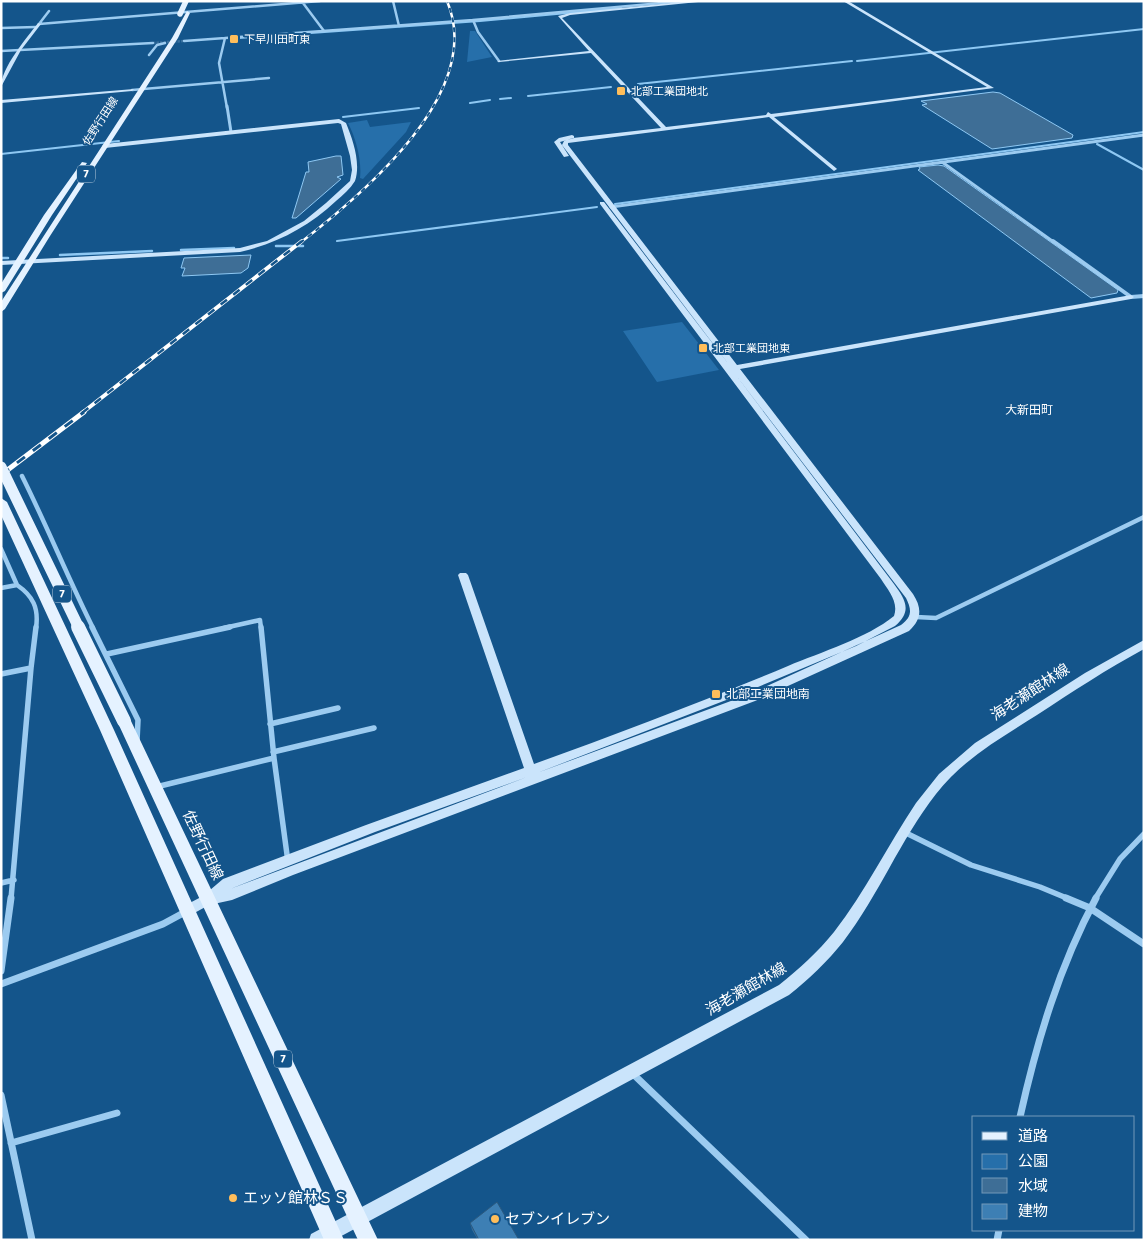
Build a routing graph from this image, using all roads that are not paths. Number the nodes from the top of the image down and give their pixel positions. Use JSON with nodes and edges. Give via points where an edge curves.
{"nodes":[{"id":1,"x":186,"y":1,"type":"edge"},
{"id":2,"x":193,"y":1,"type":"edge"},
{"id":3,"x":320,"y":1,"type":"edge"},
{"id":4,"x":393,"y":1,"type":"edge"},
{"id":5,"x":684,"y":1,"type":"edge"},
{"id":6,"x":706,"y":1,"type":"edge"},
{"id":7,"x":845,"y":1,"type":"edge"},
{"id":8,"x":303,"y":3,"type":"junction"},
{"id":9,"x":49,"y":11,"type":"dead end"},
{"id":10,"x":553,"y":14,"type":"junction"},
{"id":11,"x":559,"y":16,"type":"junction"},
{"id":12,"x":473,"y":20,"type":"junction"},
{"id":13,"x":37,"y":26,"type":"junction"},
{"id":14,"x":399,"y":26,"type":"junction"},
{"id":15,"x":1,"y":28,"type":"edge"},
{"id":16,"x":324,"y":31,"type":"junction"},
{"id":17,"x":225,"y":38,"type":"junction"},
{"id":18,"x":184,"y":41,"type":"tunnel mouth"},
{"id":19,"x":159,"y":43,"type":"junction"},
{"id":20,"x":19,"y":50,"type":"junction"},
{"id":21,"x":1,"y":51,"type":"edge"},
{"id":22,"x":592,"y":52,"type":"junction"},
{"id":23,"x":149,"y":55,"type":"dead end"},
{"id":24,"x":499,"y":61,"type":"joint"},
{"id":25,"x":269,"y":78,"type":"dead end"},
{"id":26,"x":223,"y":81,"type":"junction"},
{"id":27,"x":1,"y":86,"type":"edge"},
{"id":28,"x":143,"y":89,"type":"junction"},
{"id":29,"x":132,"y":90,"type":"junction"},
{"id":30,"x":1,"y":102,"type":"edge"},
{"id":31,"x":769,"y":115,"type":"junction"},
{"id":32,"x":664,"y":127,"type":"junction"},
{"id":33,"x":231,"y":132,"type":"junction"},
{"id":34,"x":1144,"y":135,"type":"edge"},
{"id":35,"x":105,"y":146,"type":"junction"},
{"id":36,"x":942,"y":162,"type":"junction"},
{"id":37,"x":834,"y":170,"type":"dead end"},
{"id":38,"x":613,"y":207,"type":"junction"},
{"id":39,"x":605,"y":208,"type":"junction"},
{"id":40,"x":19,"y":262,"type":"junction"},
{"id":41,"x":31,"y":262,"type":"junction"},
{"id":42,"x":1,"y":263,"type":"edge"},
{"id":43,"x":1,"y":291,"type":"edge"},
{"id":44,"x":1144,"y":296,"type":"edge"},
{"id":45,"x":1132,"y":297,"type":"junction"},
{"id":46,"x":1,"y":309,"type":"edge"},
{"id":47,"x":731,"y":368,"type":"junction"},
{"id":48,"x":1,"y":467,"type":"edge"},
{"id":49,"x":22,"y":476,"type":"dead end"},
{"id":50,"x":1,"y":502,"type":"edge"},
{"id":51,"x":1144,"y":517,"type":"edge"},
{"id":52,"x":1,"y":549,"type":"edge"},
{"id":53,"x":3,"y":556,"type":"edge"},
{"id":54,"x":463,"y":575,"type":"dead end"},
{"id":55,"x":17,"y":585,"type":"junction"},
{"id":56,"x":1,"y":588,"type":"edge"},
{"id":57,"x":916,"y":617,"type":"junction"},
{"id":58,"x":1144,"y":644,"type":"edge"},
{"id":59,"x":107,"y":654,"type":"junction"},
{"id":60,"x":31,"y":668,"type":"junction"},
{"id":61,"x":1,"y":674,"type":"edge"},
{"id":62,"x":338,"y":708,"type":"dead end"},
{"id":63,"x":270,"y":724,"type":"junction"},
{"id":64,"x":374,"y":728,"type":"dead end"},
{"id":65,"x":137,"y":749,"type":"junction"},
{"id":66,"x":274,"y":755,"type":"junction"},
{"id":67,"x":532,"y":775,"type":"junction"},
{"id":68,"x":155,"y":787,"type":"junction"},
{"id":69,"x":904,"y":832,"type":"junction"},
{"id":70,"x":1144,"y":834,"type":"edge"},
{"id":71,"x":288,"y":858,"type":"junction"},
{"id":72,"x":289,"y":871,"type":"junction"},
{"id":73,"x":14,"y":880,"type":"junction"},
{"id":74,"x":1,"y":883,"type":"edge"},
{"id":75,"x":207,"y":900,"type":"junction"},
{"id":76,"x":1090,"y":908,"type":"junction"},
{"id":77,"x":187,"y":911,"type":"junction"},
{"id":78,"x":1144,"y":944,"type":"edge"},
{"id":79,"x":1,"y":971,"type":"edge"},
{"id":80,"x":1,"y":984,"type":"edge"},
{"id":81,"x":632,"y":1072,"type":"junction"},
{"id":82,"x":1,"y":1095,"type":"edge"},
{"id":83,"x":117,"y":1113,"type":"dead end"},
{"id":84,"x":1020,"y":1116,"type":"edge"},
{"id":85,"x":12,"y":1143,"type":"junction"},
{"id":86,"x":358,"y":1219,"type":"junction"},
{"id":87,"x":327,"y":1237,"type":"edge"},
{"id":88,"x":32,"y":1240,"type":"edge"},
{"id":89,"x":368,"y":1240,"type":"edge"},
{"id":90,"x":806,"y":1240,"type":"edge"}],
"edges":[{"from":1,"to":19,"type":"main road","name":"佐野行田線","number":"7","bridge":true},
{"from":2,"to":28,"type":"main road","name":"佐野行田線","number":"7","via":[[175,38]]},
{"from":3,"to":8,"type":"street"},
{"from":4,"to":14,"type":"street"},
{"from":5,"to":10,"type":"street"},
{"from":6,"to":11,"type":"street"},
{"from":7,"to":31,"type":"street","via":[[992,88]]},
{"from":8,"to":13,"type":"street"},
{"from":8,"to":16,"type":"street"},
{"from":9,"to":13,"type":"street"},
{"from":10,"to":11,"type":"street"},
{"from":10,"to":12,"type":"street"},
{"from":11,"to":22,"type":"street"},
{"from":12,"to":14,"type":"street"},
{"from":12,"to":24,"type":"street"},
{"from":13,"to":15,"type":"street"},
{"from":13,"to":20,"type":"street"},
{"from":14,"to":16,"type":"street"},
{"from":16,"to":17,"type":"street"},
{"from":17,"to":18,"type":"street"},
{"from":17,"to":26,"type":"street","via":[[219,62]]},
{"from":19,"to":20,"type":"street"},
{"from":19,"to":23,"type":"street"},
{"from":19,"to":29,"type":"main road","name":"佐野行田線","number":"7"},
{"from":20,"to":21,"type":"street"},
{"from":20,"to":27,"type":"street"},
{"from":22,"to":24,"type":"street"},
{"from":22,"to":32,"type":"street"},
{"from":25,"to":26,"type":"street"},
{"from":26,"to":28,"type":"street"},
{"from":26,"to":33,"type":"street"},
{"from":28,"to":29,"type":"street"},
{"from":28,"to":35,"type":"main road","name":"佐野行田線","number":"7"},
{"from":29,"to":30,"type":"street"},
{"from":29,"to":40,"type":"main road","name":"佐野行田線","number":"7"},
{"from":31,"to":32,"type":"street"},
{"from":31,"to":37,"type":"street"},
{"from":32,"to":38,"type":"street","via":[[566,142],[566,147]]},
{"from":32,"to":39,"type":"street","via":[[565,138],[556,142]]},
{"from":33,"to":35,"type":"street"},
{"from":33,"to":41,"type":"street","via":[[341,122],[350,138],[354,178],[303,226],[257,247]]},
{"from":34,"to":36,"type":"street"},
{"from":35,"to":41,"type":"main road","name":"佐野行田線","number":"7"},
{"from":36,"to":38,"type":"street"},
{"from":36,"to":45,"type":"street"},
{"from":38,"to":39,"type":"street"},
{"from":38,"to":47,"type":"street"},
{"from":39,"to":47,"type":"street"},
{"from":40,"to":41,"type":"street"},
{"from":40,"to":42,"type":"street"},
{"from":40,"to":43,"type":"main road","name":"佐野行田線","number":"7"},
{"from":41,"to":46,"type":"main road","name":"佐野行田線","number":"7"},
{"from":44,"to":45,"type":"street"},
{"from":45,"to":47,"type":"street"},
{"from":47,"to":57,"type":"street","via":[[910,596]]},
{"from":47,"to":67,"type":"street","via":[[884,577],[900,602],[898,618],[745,689]]},
{"from":48,"to":65,"type":"main road","name":"佐野行田線","number":"7","bridge":true},
{"from":49,"to":59,"type":"street","via":[[44,519],[65,572]]},
{"from":50,"to":77,"type":"main road","number":"7"},
{"from":51,"to":57,"type":"street","via":[[936,618]]},
{"from":52,"to":53,"type":"street"},
{"from":53,"to":55,"type":"street"},
{"from":54,"to":67,"type":"street"},
{"from":55,"to":56,"type":"street"},
{"from":55,"to":60,"type":"street","via":[[29,593],[38,615]]},
{"from":57,"to":67,"type":"street","via":[[905,628],[751,698]]},
{"from":58,"to":69,"type":"street","name":"海老瀬館林線","via":[[1109,662],[974,749],[932,790]]},
{"from":59,"to":63,"type":"street","via":[[260,620]]},
{"from":59,"to":65,"type":"street","via":[[138,720]]},
{"from":60,"to":61,"type":"street"},
{"from":60,"to":73,"type":"street"},
{"from":62,"to":63,"type":"street"},
{"from":63,"to":66,"type":"street"},
{"from":64,"to":66,"type":"street"},
{"from":65,"to":68,"type":"main road","name":"佐野行田線","number":"7"},
{"from":66,"to":68,"type":"street"},
{"from":66,"to":71,"type":"street"},
{"from":67,"to":71,"type":"street"},
{"from":67,"to":72,"type":"street"},
{"from":68,"to":75,"type":"main road","name":"佐野行田線","number":"7"},
{"from":69,"to":76,"type":"street","via":[[971,866],[1040,887]]},
{"from":69,"to":81,"type":"street","name":"海老瀬館林線","via":[[845,928],[806,973],[784,990]]},
{"from":70,"to":76,"type":"street","via":[[1121,858]]},
{"from":71,"to":72,"type":"street"},
{"from":71,"to":75,"type":"street","via":[[227,883]]},
{"from":72,"to":75,"type":"street","via":[[232,894]]},
{"from":73,"to":74,"type":"street"},
{"from":73,"to":79,"type":"street"},
{"from":75,"to":77,"type":"street"},
{"from":75,"to":86,"type":"main road","name":"佐野行田線","number":"7"},
{"from":76,"to":78,"type":"street"},
{"from":76,"to":84,"type":"street","via":[[1050,1000]]},
{"from":77,"to":80,"type":"street","via":[[162,924]]},
{"from":77,"to":87,"type":"main road","number":"7"},
{"from":81,"to":86,"type":"street","name":"海老瀬館林線"},
{"from":81,"to":90,"type":"street"},
{"from":82,"to":85,"type":"street"},
{"from":83,"to":85,"type":"street"},
{"from":85,"to":88,"type":"street"},
{"from":86,"to":87,"type":"street","name":"海老瀬館林線"},
{"from":86,"to":89,"type":"main road","name":"佐野行田線","number":"7"}]}
